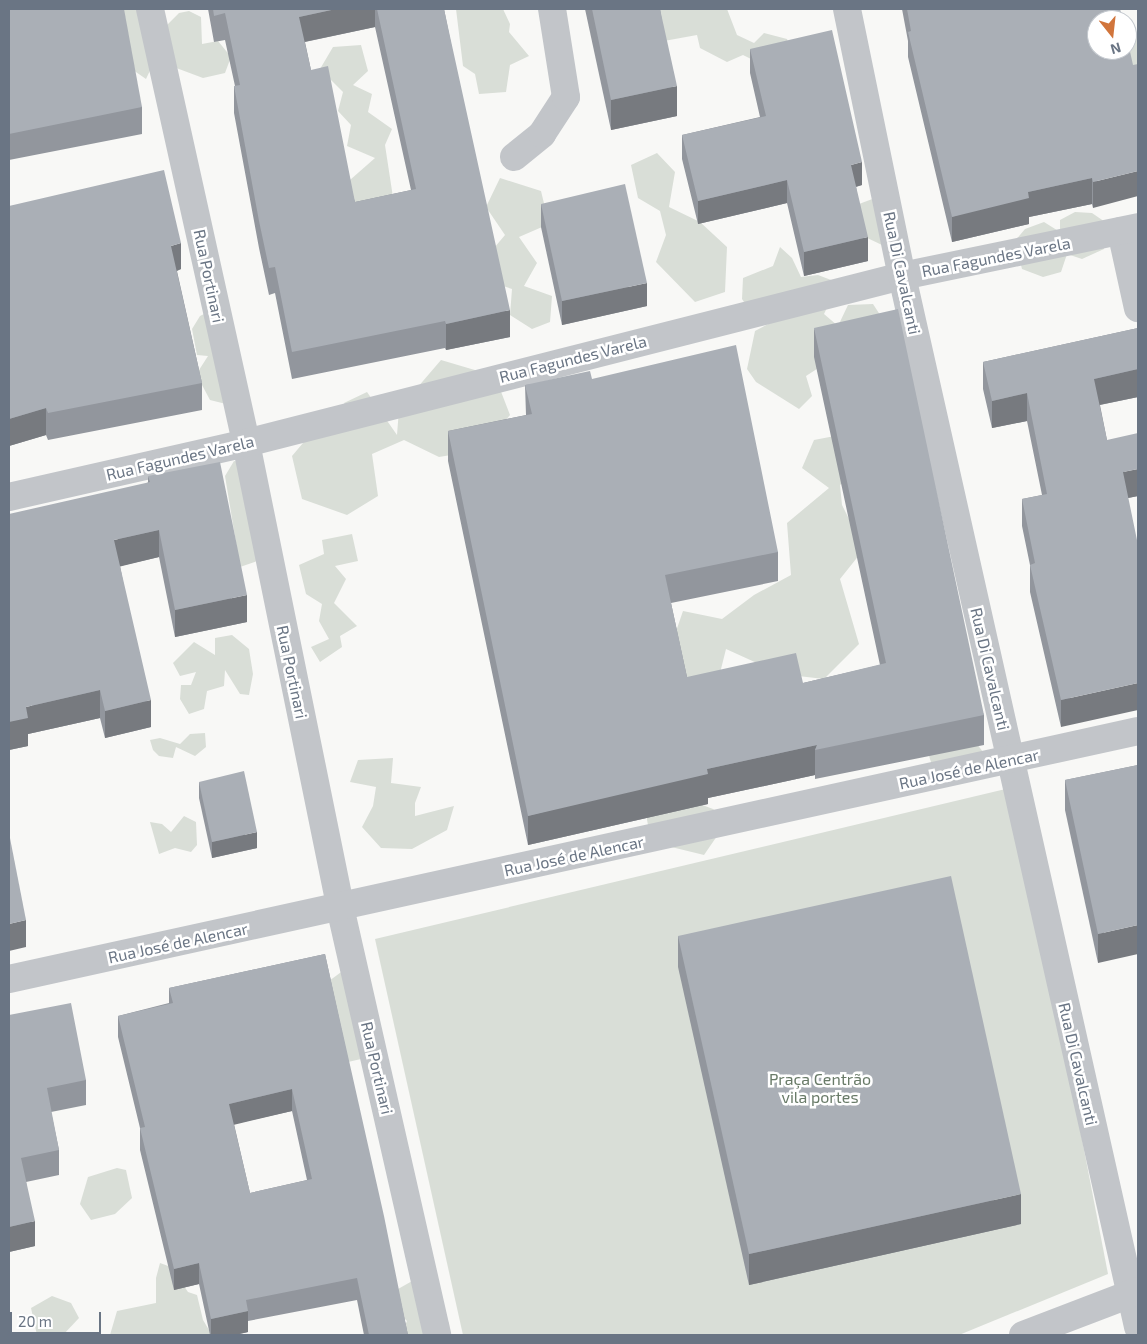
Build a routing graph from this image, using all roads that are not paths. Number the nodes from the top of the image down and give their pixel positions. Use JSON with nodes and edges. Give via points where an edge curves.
{"nodes":[{"id":1,"x":150,"y":9,"type":"edge"},
{"id":2,"x":552,"y":9,"type":"edge"},
{"id":3,"x":847,"y":9,"type":"edge"},
{"id":4,"x":514,"y":157,"type":"dead end"},
{"id":5,"x":1130,"y":229,"type":"edge"},
{"id":6,"x":902,"y":276,"type":"junction"},
{"id":7,"x":1138,"y":308,"type":"edge"},
{"id":8,"x":246,"y":443,"type":"junction"},
{"id":9,"x":9,"y":497,"type":"edge"},
{"id":10,"x":1138,"y":731,"type":"edge"},
{"id":11,"x":1010,"y":760,"type":"junction"},
{"id":12,"x":340,"y":907,"type":"junction"},
{"id":13,"x":9,"y":979,"type":"edge"},
{"id":14,"x":1134,"y":1292,"type":"edge"},
{"id":15,"x":1138,"y":1327,"type":"edge"},
{"id":16,"x":437,"y":1335,"type":"edge"},
{"id":17,"x":1023,"y":1335,"type":"edge"}],
"edges":[{"from":1,"to":8,"type":"street","name":"Rua Portinari"},
{"from":2,"to":4,"type":"street","via":[[566,97],[542,134]]},
{"from":3,"to":6,"type":"street","name":"Rua Di Cavalcanti"},
{"from":5,"to":6,"type":"street","name":"Rua Fagundes Varela"},
{"from":5,"to":7,"type":"street"},
{"from":6,"to":8,"type":"street","name":"Rua Fagundes Varela"},
{"from":6,"to":11,"type":"street","name":"Rua Di Cavalcanti"},
{"from":8,"to":9,"type":"street","name":"Rua Fagundes Varela"},
{"from":8,"to":12,"type":"street","name":"Rua Portinari"},
{"from":10,"to":11,"type":"street","name":"Rua José de Alencar"},
{"from":11,"to":12,"type":"street","name":"Rua José de Alencar"},
{"from":11,"to":14,"type":"street","name":"Rua Di Cavalcanti"},
{"from":12,"to":13,"type":"street","name":"Rua José de Alencar"},
{"from":12,"to":16,"type":"street","name":"Rua Portinari"},
{"from":14,"to":15,"type":"street","name":"Rua Di Cavalcanti"},
{"from":14,"to":17,"type":"street"}]}
